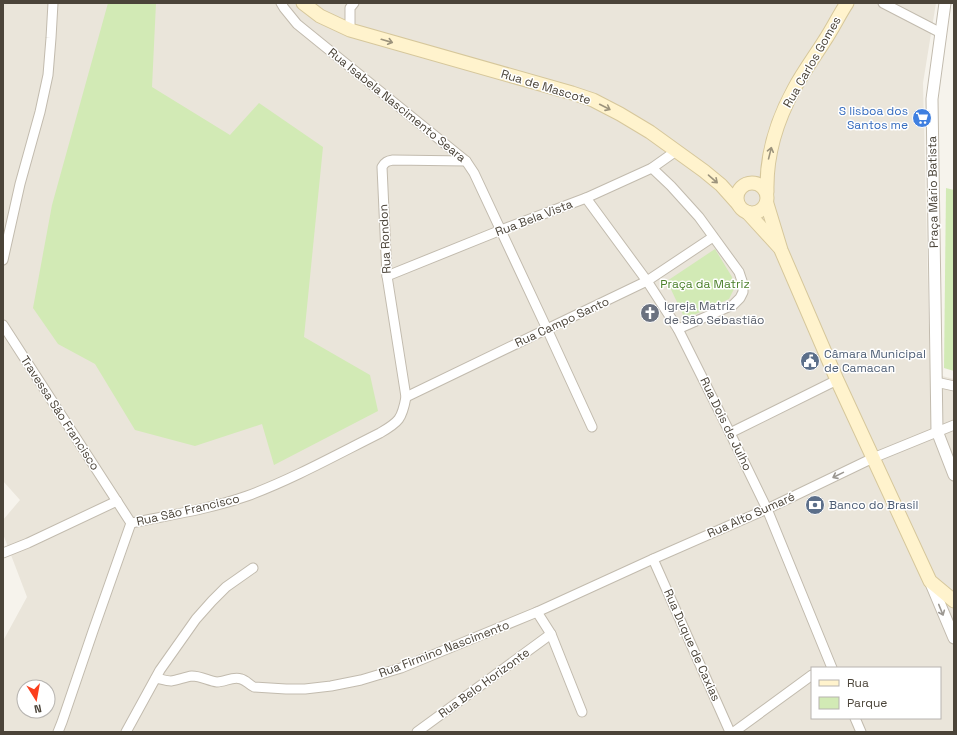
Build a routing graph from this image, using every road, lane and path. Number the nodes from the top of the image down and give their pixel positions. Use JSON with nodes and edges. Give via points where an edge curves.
{"nodes":[{"id":1,"x":53,"y":3,"type":"edge"},
{"id":2,"x":281,"y":3,"type":"edge"},
{"id":3,"x":303,"y":3,"type":"edge"},
{"id":4,"x":354,"y":3,"type":"edge"},
{"id":5,"x":883,"y":3,"type":"edge"},
{"id":6,"x":945,"y":3,"type":"edge"},
{"id":7,"x":844,"y":4,"type":"edge"},
{"id":8,"x":350,"y":30,"type":"junction"},
{"id":9,"x":941,"y":33,"type":"junction"},
{"id":10,"x":676,"y":151,"type":"junction"},
{"id":11,"x":466,"y":161,"type":"junction"},
{"id":12,"x":652,"y":168,"type":"junction"},
{"id":13,"x":586,"y":198,"type":"junction"},
{"id":14,"x":767,"y":198,"type":"junction"},
{"id":15,"x":742,"y":208,"type":"junction"},
{"id":16,"x":501,"y":230,"type":"junction"},
{"id":17,"x":713,"y":237,"type":"junction"},
{"id":18,"x":781,"y":250,"type":"junction"},
{"id":19,"x":3,"y":260,"type":"edge"},
{"id":20,"x":386,"y":276,"type":"junction"},
{"id":21,"x":647,"y":282,"type":"junction"},
{"id":22,"x":3,"y":325,"type":"edge"},
{"id":23,"x":547,"y":329,"type":"junction"},
{"id":24,"x":678,"y":329,"type":"junction"},
{"id":25,"x":837,"y":380,"type":"junction"},
{"id":26,"x":936,"y":382,"type":"junction"},
{"id":27,"x":954,"y":386,"type":"edge"},
{"id":28,"x":406,"y":397,"type":"junction"},
{"id":29,"x":954,"y":425,"type":"edge"},
{"id":30,"x":592,"y":427,"type":"dead end"},
{"id":31,"x":936,"y":431,"type":"junction"},
{"id":32,"x":730,"y":433,"type":"junction"},
{"id":33,"x":873,"y":458,"type":"junction"},
{"id":34,"x":954,"y":475,"type":"edge"},
{"id":35,"x":117,"y":501,"type":"junction"},
{"id":36,"x":767,"y":509,"type":"junction"},
{"id":37,"x":131,"y":523,"type":"junction"},
{"id":38,"x":3,"y":553,"type":"edge"},
{"id":39,"x":653,"y":559,"type":"junction"},
{"id":40,"x":253,"y":568,"type":"dead end"},
{"id":41,"x":930,"y":581,"type":"junction"},
{"id":42,"x":954,"y":601,"type":"edge"},
{"id":43,"x":537,"y":612,"type":"junction"},
{"id":44,"x":550,"y":634,"type":"junction"},
{"id":45,"x":954,"y":638,"type":"edge"},
{"id":46,"x":831,"y":665,"type":"edge"},
{"id":47,"x":811,"y":676,"type":"edge"},
{"id":48,"x":156,"y":678,"type":"junction"},
{"id":49,"x":582,"y":712,"type":"dead end"},
{"id":50,"x":854,"y":719,"type":"edge"},
{"id":51,"x":58,"y":732,"type":"edge"},
{"id":52,"x":126,"y":732,"type":"edge"},
{"id":53,"x":417,"y":732,"type":"edge"},
{"id":54,"x":730,"y":732,"type":"edge"},
{"id":55,"x":734,"y":732,"type":"edge"},
{"id":56,"x":861,"y":732,"type":"edge"}],
"edges":[{"from":1,"to":19,"type":"street","via":[[48,75]]},
{"from":2,"to":11,"type":"street","name":"Rua Isabela Nascimento Seara","via":[[297,24]]},
{"from":3,"to":8,"type":"main road","name":"Rua de Mascote","via":[[320,16]]},
{"from":4,"to":8,"type":"street","via":[[350,8]]},
{"from":5,"to":9,"type":"street"},
{"from":6,"to":9,"type":"street","name":"Praça Mário Batista"},
{"from":14,"to":7,"type":"main road","name":"Rua Carlos Gomes","one_way":true,"via":[[766,177],[769,157],[783,111]]},
{"from":8,"to":10,"type":"main road","name":"Rua de Mascote","one_way":true,"via":[[593,100],[650,132]]},
{"from":9,"to":26,"type":"street","name":"Praça Mário Batista","via":[[932,98]]},
{"from":10,"to":12,"type":"street","name":"Rua Bela Vista"},
{"from":10,"to":15,"type":"main road","name":"Rua de Mascote","one_way":true,"via":[[704,171]]},
{"from":11,"to":16,"type":"street","name":"Rua Isabela Nascimento Seara"},
{"from":11,"to":20,"type":"street","name":"Rua Rondon","via":[[393,160],[384,163],[381,172]]},
{"from":12,"to":13,"type":"street","name":"Rua Bela Vista"},
{"from":12,"to":17,"type":"street","via":[[671,186]]},
{"from":13,"to":16,"type":"street","name":"Rua Bela Vista"},
{"from":13,"to":21,"type":"street","name":"Rua Dois de Julho"},
{"from":14,"to":15,"type":"main road","via":[[763,209],[758,212],[752,213]]},
{"from":14,"to":15,"type":"main road","via":[[763,187],[752,182],[746,184],[738,192],[737,198]]},
{"from":14,"to":18,"type":"main road","name":"Rua Carlos Gomes"},
{"from":15,"to":18,"type":"main road","name":"Rua de Mascote"},
{"from":16,"to":20,"type":"street","name":"Rua Bela Vista"},
{"from":16,"to":23,"type":"street","name":"Rua Isabela Nascimento Seara"},
{"from":17,"to":21,"type":"street","name":"Rua Campo Santo"},
{"from":17,"to":24,"type":"street","via":[[739,272],[743,292],[733,305]]},
{"from":18,"to":25,"type":"main road"},
{"from":20,"to":28,"type":"street","name":"Rua Rondon"},
{"from":21,"to":23,"type":"street","name":"Rua Campo Santo"},
{"from":21,"to":24,"type":"street","name":"Rua Dois de Julho"},
{"from":22,"to":35,"type":"street","name":"Travessa São Francisco"},
{"from":23,"to":28,"type":"street","name":"Rua Campo Santo"},
{"from":23,"to":30,"type":"street","name":"Rua Isabela Nascimento Seara"},
{"from":24,"to":32,"type":"street","name":"Rua Dois de Julho"},
{"from":25,"to":32,"type":"street"},
{"from":25,"to":33,"type":"main road"},
{"from":26,"to":27,"type":"street"},
{"from":26,"to":31,"type":"street","name":"Praça Mário Batista"},
{"from":28,"to":37,"type":"street","name":"Rua São Francisco","via":[[400,418],[391,426],[277,484],[209,507]]},
{"from":29,"to":31,"type":"street","name":"Rua Alto Sumaré"},
{"from":31,"to":33,"type":"street","name":"Rua Alto Sumaré"},
{"from":31,"to":34,"type":"street"},
{"from":32,"to":36,"type":"street","name":"Rua Dois de Julho"},
{"from":33,"to":36,"type":"street","name":"Rua Alto Sumaré","one_way":true},
{"from":33,"to":41,"type":"main road"},
{"from":35,"to":37,"type":"street","name":"Travessa São Francisco"},
{"from":35,"to":38,"type":"street"},
{"from":36,"to":39,"type":"street","name":"Rua Alto Sumaré"},
{"from":36,"to":46,"type":"street","name":"Rua Dois de Julho"},
{"from":37,"to":51,"type":"street","name":"Rua São Francisco"},
{"from":39,"to":43,"type":"street","name":"Rua Firmino Nascimento"},
{"from":39,"to":54,"type":"street","name":"Rua Duque de Caxias"},
{"from":40,"to":48,"type":"street","via":[[212,600]]},
{"from":41,"to":42,"type":"main road"},
{"from":41,"to":45,"type":"street","one_way":true},
{"from":43,"to":44,"type":"street"},
{"from":43,"to":48,"type":"street","name":"Rua Firmino Nascimento","via":[[401,668],[331,686],[286,689],[254,687],[240,678],[219,682],[195,676],[171,681]]},
{"from":44,"to":49,"type":"street"},
{"from":44,"to":53,"type":"street","name":"Rua Belo Horizonte"},
{"from":47,"to":55,"type":"street"},
{"from":48,"to":52,"type":"street"},
{"from":50,"to":56,"type":"street"}]}
